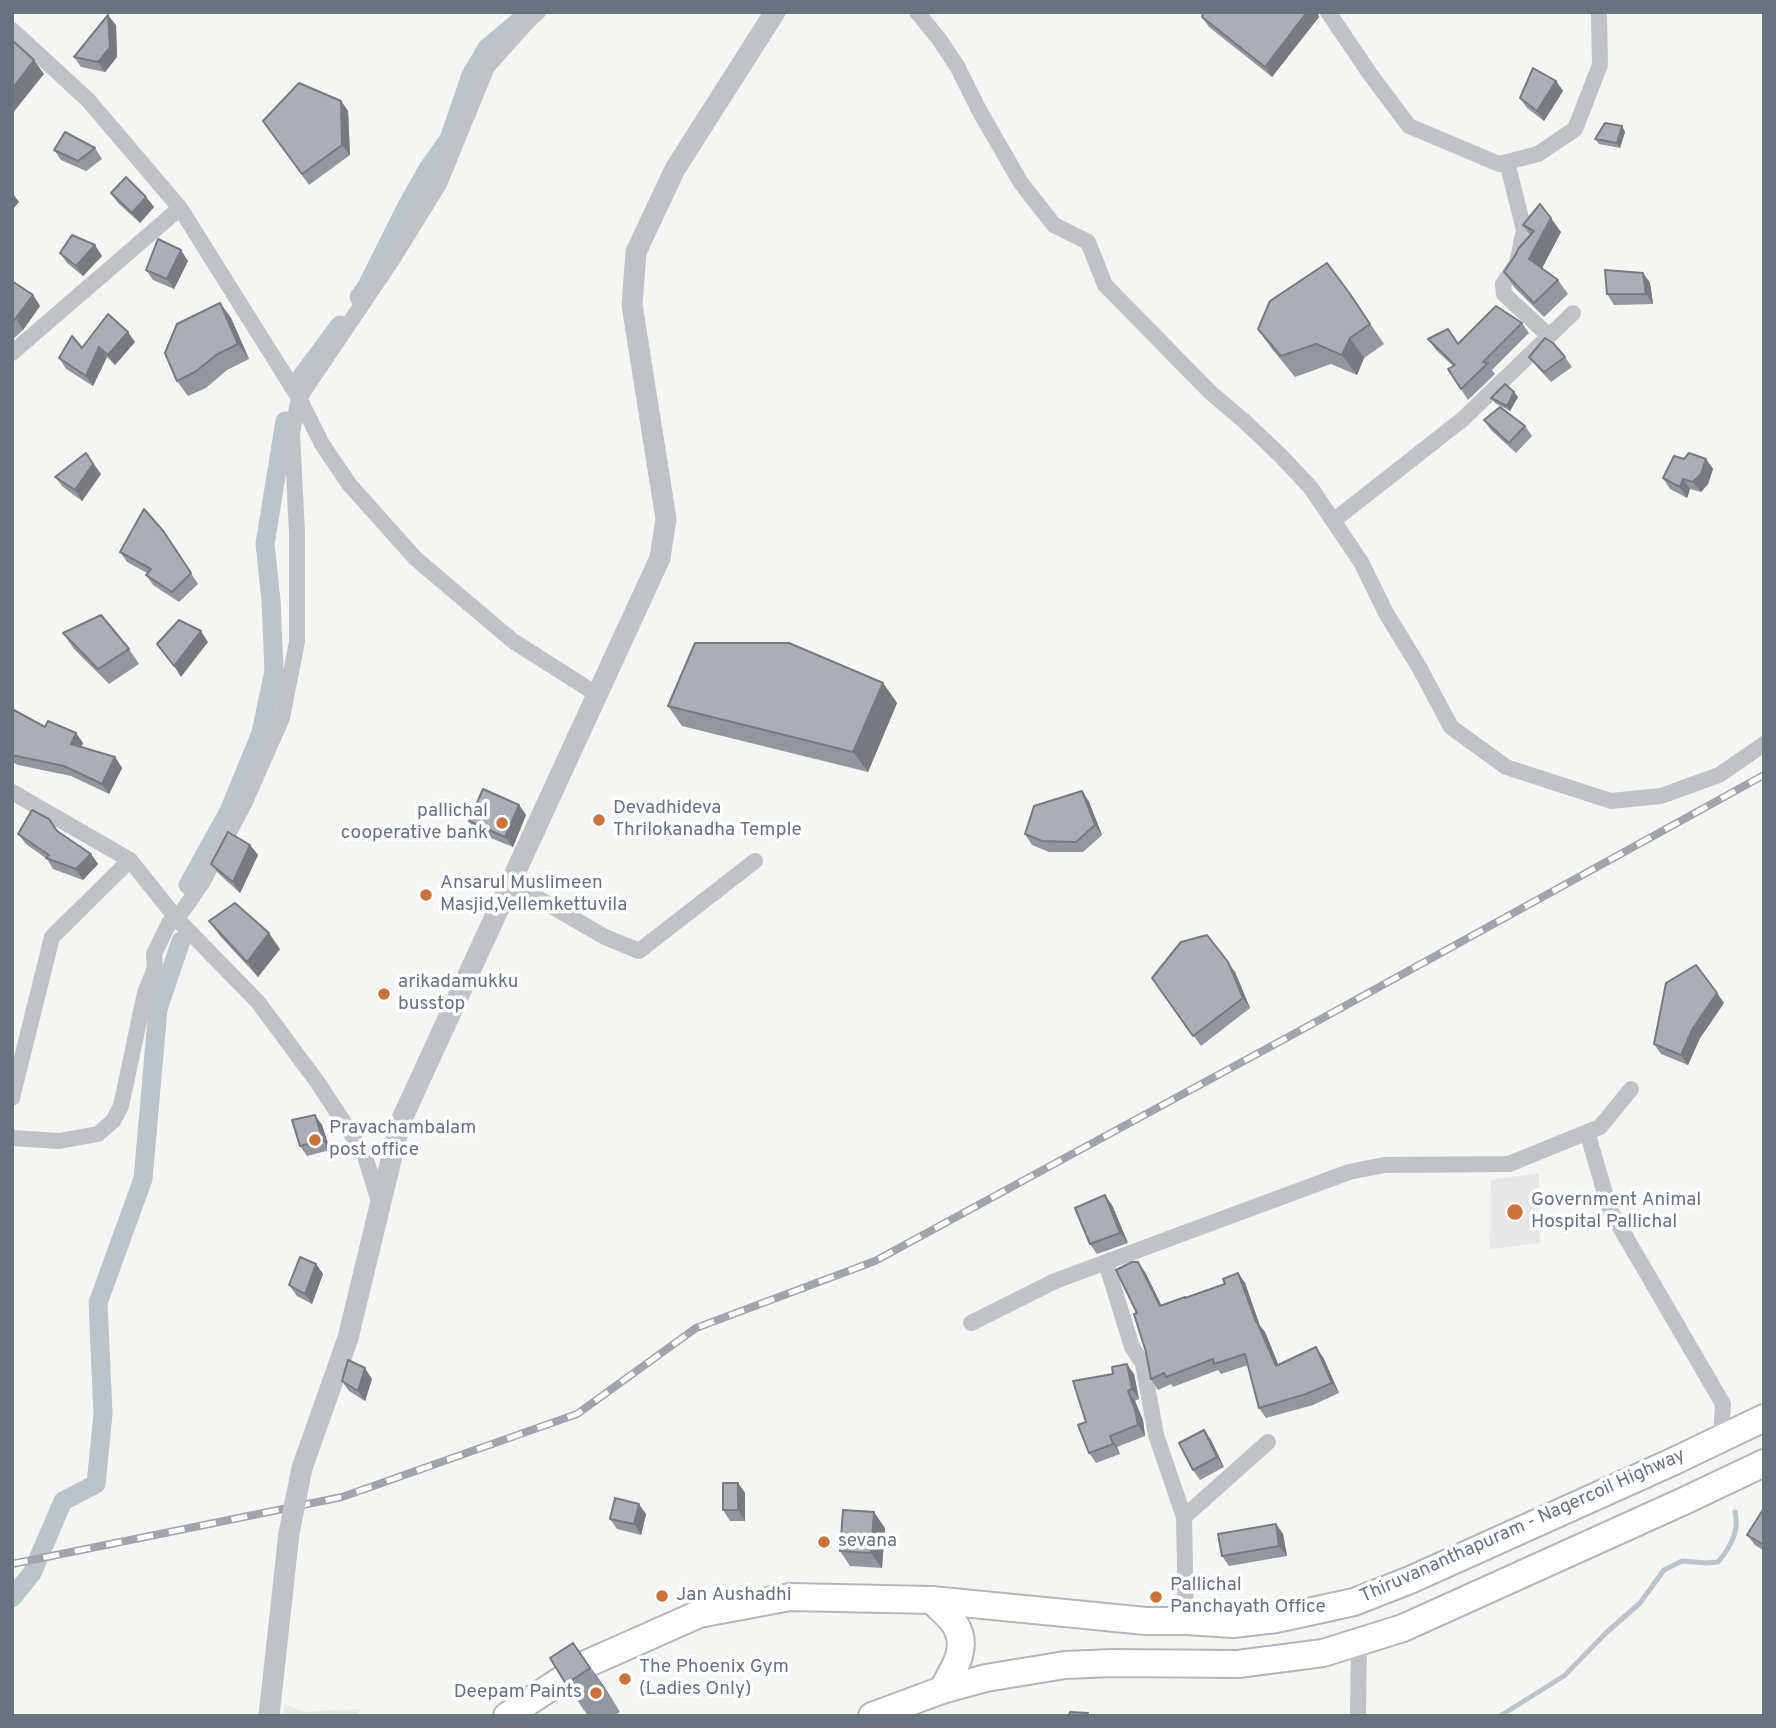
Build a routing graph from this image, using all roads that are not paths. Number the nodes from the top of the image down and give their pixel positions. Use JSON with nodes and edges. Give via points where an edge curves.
{"nodes":[{"id":1,"x":538,"y":12,"type":"edge"},
{"id":2,"x":775,"y":12,"type":"edge"},
{"id":3,"x":916,"y":12,"type":"edge"},
{"id":4,"x":1328,"y":12,"type":"edge"},
{"id":5,"x":1599,"y":12,"type":"edge"},
{"id":6,"x":12,"y":30,"type":"edge"},
{"id":7,"x":1507,"y":162,"type":"junction"},
{"id":8,"x":180,"y":208,"type":"junction"},
{"id":9,"x":1573,"y":313,"type":"dead end"},
{"id":10,"x":1549,"y":336,"type":"junction"},
{"id":11,"x":12,"y":353,"type":"edge"},
{"id":12,"x":299,"y":398,"type":"junction"},
{"id":13,"x":1333,"y":521,"type":"junction"},
{"id":14,"x":598,"y":695,"type":"junction"},
{"id":15,"x":1764,"y":744,"type":"edge"},
{"id":16,"x":12,"y":792,"type":"edge"},
{"id":17,"x":130,"y":860,"type":"junction"},
{"id":18,"x":755,"y":861,"type":"dead end"},
{"id":19,"x":510,"y":882,"type":"junction"},
{"id":20,"x":177,"y":919,"type":"junction"},
{"id":21,"x":1631,"y":1088,"type":"dead end"},
{"id":22,"x":12,"y":1098,"type":"edge"},
{"id":23,"x":1587,"y":1132,"type":"junction"},
{"id":24,"x":12,"y":1138,"type":"edge"},
{"id":25,"x":380,"y":1205,"type":"junction"},
{"id":26,"x":1106,"y":1263,"type":"junction"},
{"id":27,"x":971,"y":1323,"type":"dead end"},
{"id":28,"x":1764,"y":1418,"type":"edge"},
{"id":29,"x":1721,"y":1438,"type":"junction"},
{"id":30,"x":1268,"y":1442,"type":"dead end"},
{"id":31,"x":1762,"y":1467,"type":"edge"},
{"id":32,"x":1184,"y":1517,"type":"junction"},
{"id":33,"x":932,"y":1600,"type":"junction"},
{"id":34,"x":1186,"y":1621,"type":"junction"},
{"id":35,"x":1359,"y":1642,"type":"junction"},
{"id":36,"x":942,"y":1690,"type":"junction"},
{"id":37,"x":269,"y":1716,"type":"edge"},
{"id":38,"x":507,"y":1716,"type":"edge"},
{"id":39,"x":872,"y":1716,"type":"edge"},
{"id":40,"x":1359,"y":1716,"type":"edge"}],
"edges":[{"from":1,"to":12,"type":"street","via":[[487,67],[439,184]]},
{"from":2,"to":14,"type":"street","via":[[674,169],[636,253],[632,305],[666,519],[660,558]]},
{"from":3,"to":13,"type":"street","via":[[957,66],[1021,183],[1054,225],[1088,242],[1105,285],[1210,393],[1280,455],[1311,488]]},
{"from":4,"to":7,"type":"street","via":[[1409,126],[1499,164]]},
{"from":5,"to":7,"type":"street","via":[[1600,65],[1575,130],[1538,154]]},
{"from":6,"to":8,"type":"street","via":[[88,100]]},
{"from":7,"to":10,"type":"street","via":[[1524,230],[1517,263],[1503,284],[1504,294]]},
{"from":8,"to":11,"type":"street"},
{"from":8,"to":12,"type":"street"},
{"from":9,"to":10,"type":"street"},
{"from":10,"to":13,"type":"street","via":[[1463,419]]},
{"from":12,"to":14,"type":"street","via":[[349,484],[416,559],[513,641]]},
{"from":12,"to":20,"type":"street","via":[[292,433],[297,642],[282,718],[244,804]]},
{"from":13,"to":15,"type":"street","via":[[1361,562],[1451,727],[1506,767],[1611,802],[1661,796],[1719,775]]},
{"from":14,"to":19,"type":"street"},
{"from":16,"to":17,"type":"street"},
{"from":17,"to":20,"type":"street"},
{"from":17,"to":22,"type":"street","via":[[52,937]]},
{"from":18,"to":19,"type":"street","via":[[639,951],[605,937]]},
{"from":19,"to":25,"type":"street","via":[[400,1123]]},
{"from":20,"to":24,"type":"street","via":[[169,923],[154,954],[155,968],[145,993],[125,1092],[113,1121],[98,1134],[72,1140]]},
{"from":20,"to":25,"type":"street","via":[[258,1002],[318,1083],[364,1153]]},
{"from":21,"to":23,"type":"street","via":[[1600,1126]]},
{"from":23,"to":26,"type":"street","via":[[1508,1164],[1384,1165],[1349,1172]]},
{"from":23,"to":29,"type":"street","via":[[1610,1210],[1723,1404]]},
{"from":25,"to":37,"type":"street","bridge":true,"via":[[348,1338],[302,1468],[289,1533]]},
{"from":26,"to":27,"type":"street","via":[[1055,1281]]},
{"from":26,"to":32,"type":"street","via":[[1132,1347],[1143,1364],[1156,1435]]},
{"from":28,"to":29,"type":"main road","name":"Thiruvananthapuram - Nagercoil Highway"},
{"from":29,"to":34,"type":"main road","name":"Thiruvananthapuram - Nagercoil Highway","via":[[1354,1602],[1233,1624]]},
{"from":30,"to":32,"type":"street"},
{"from":31,"to":35,"type":"main road","via":[[1402,1628]]},
{"from":32,"to":34,"type":"street"},
{"from":33,"to":34,"type":"main road","name":"Thiruvananthapuram - Nagercoil Highway"},
{"from":33,"to":36,"type":"main road","via":[[955,1625],[961,1641],[958,1663]]},
{"from":33,"to":38,"type":"main road","name":"Thiruvananthapuram - Nagercoil Highway","via":[[865,1590],[790,1597],[699,1615],[583,1665]]},
{"from":35,"to":36,"type":"main road","via":[[1323,1653],[1238,1664],[1065,1665]]},
{"from":35,"to":40,"type":"street"},
{"from":36,"to":39,"type":"main road"}]}
